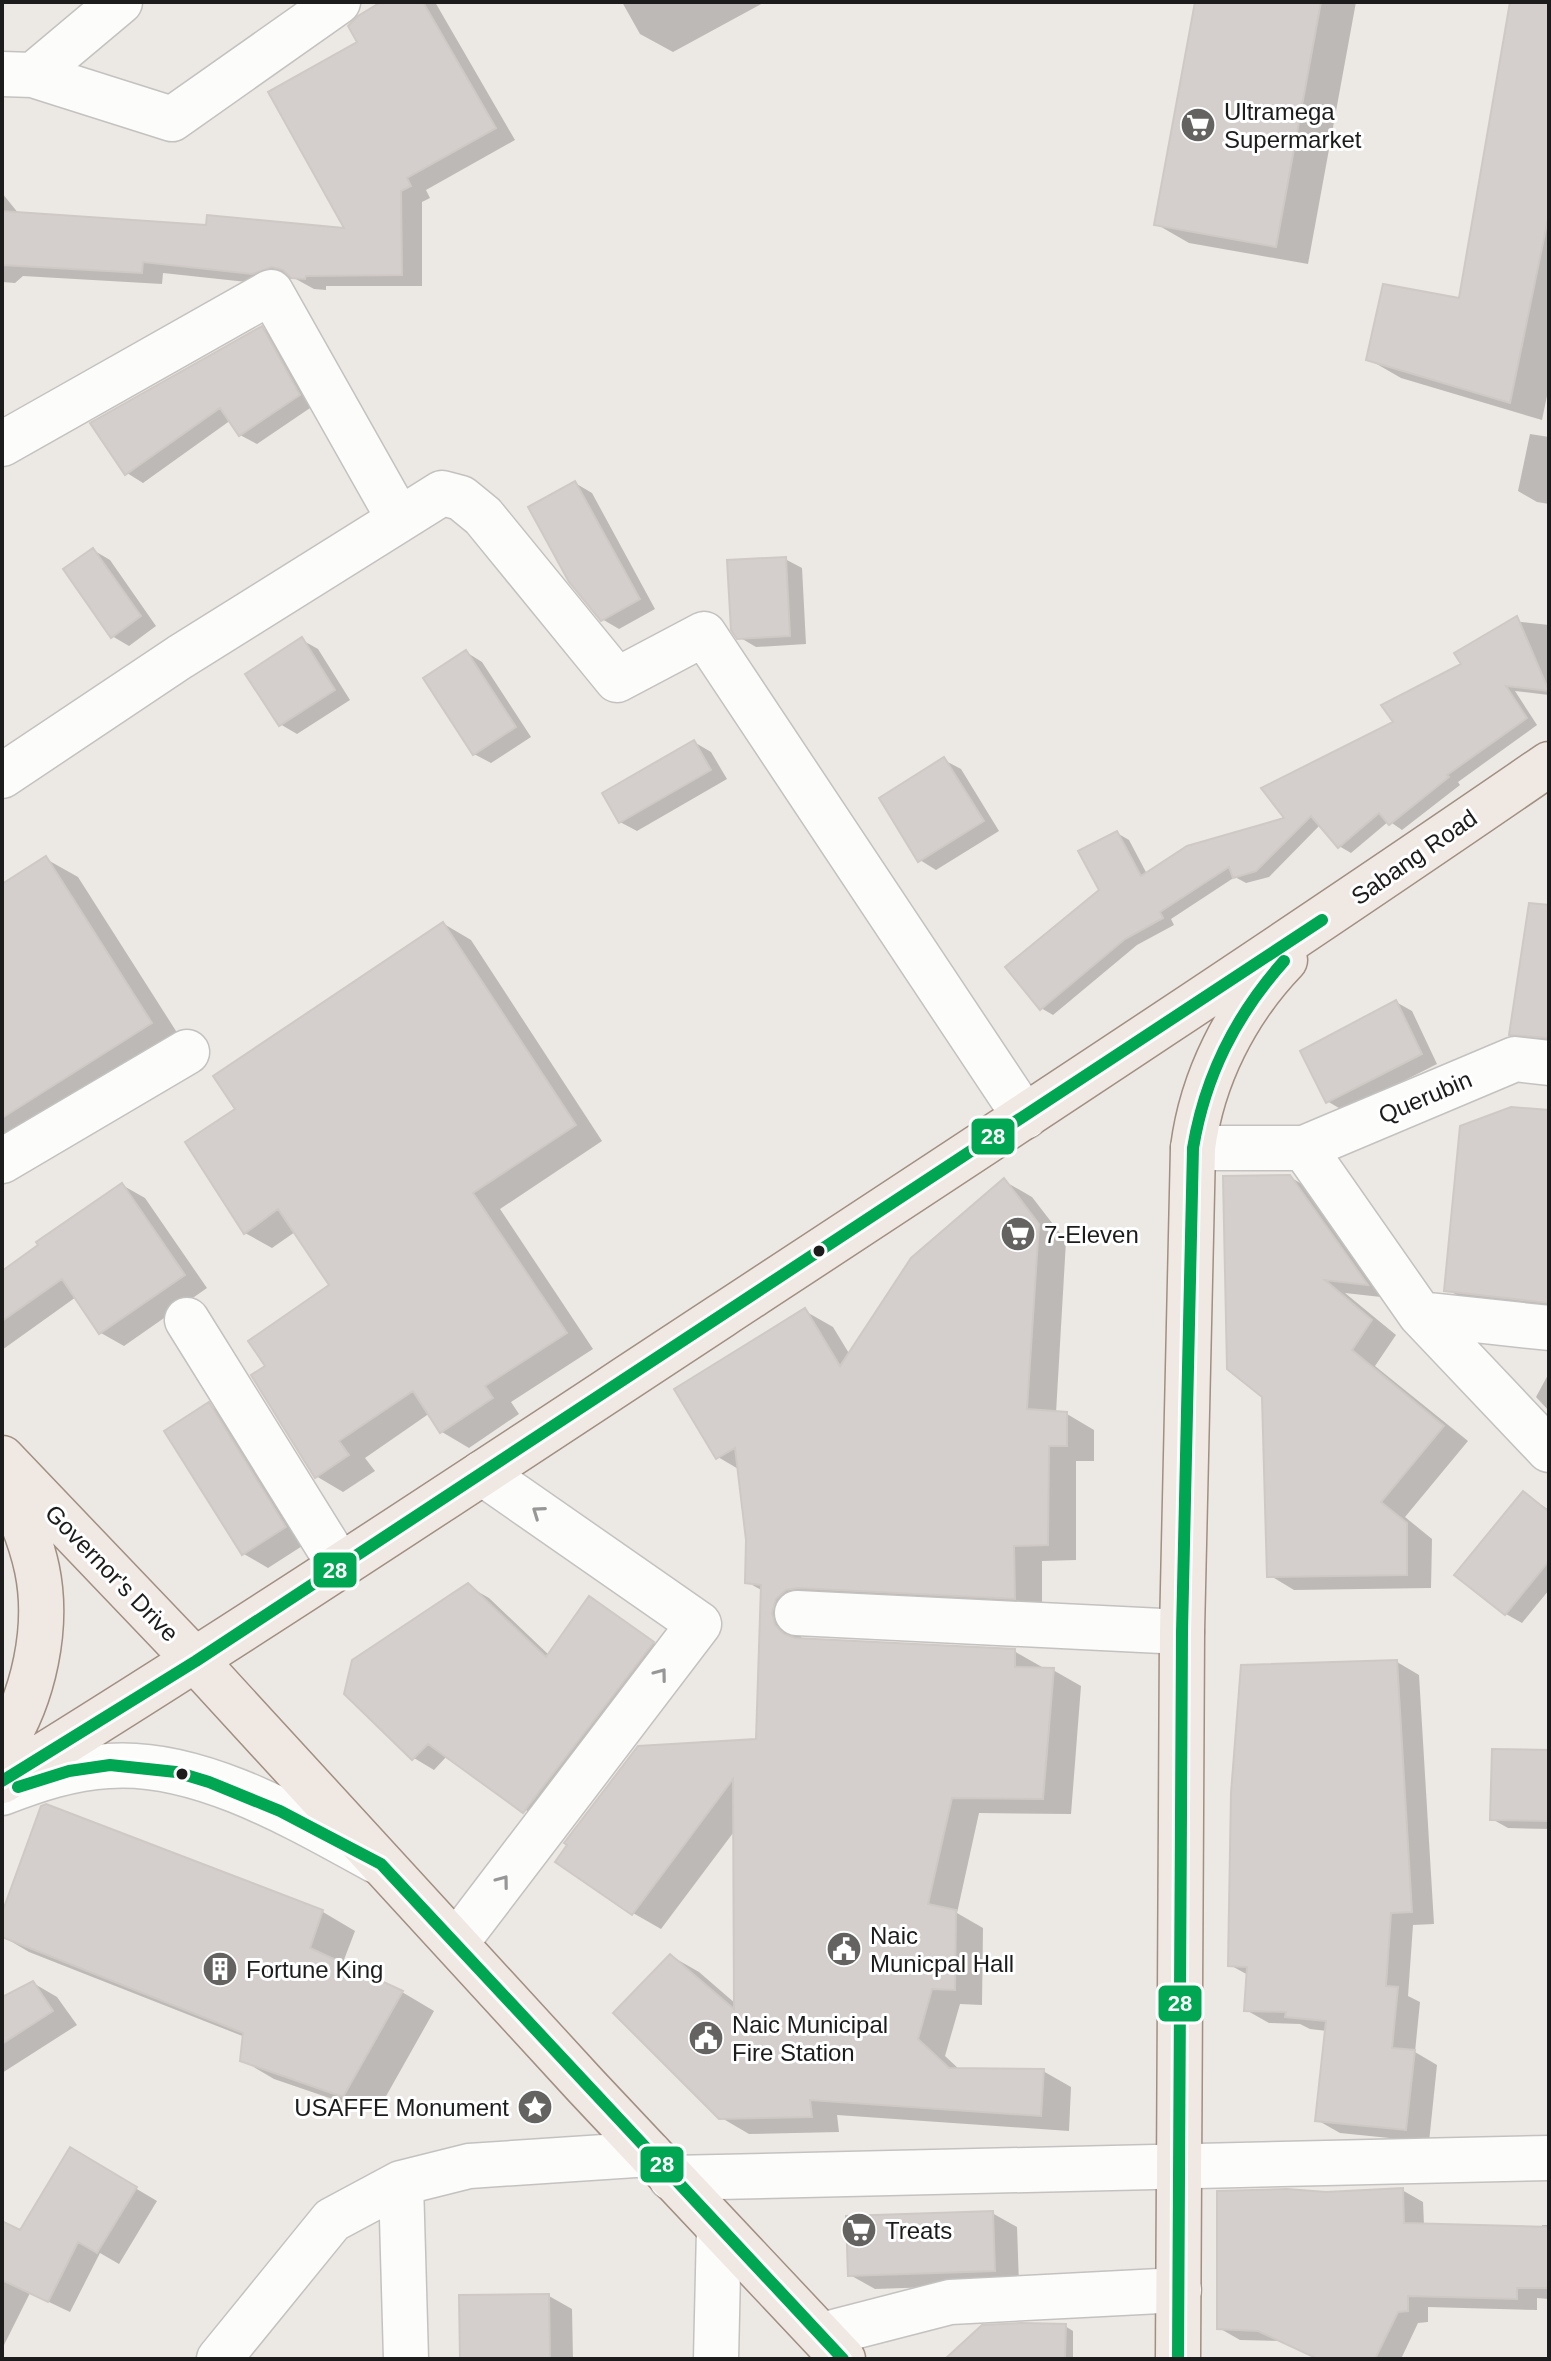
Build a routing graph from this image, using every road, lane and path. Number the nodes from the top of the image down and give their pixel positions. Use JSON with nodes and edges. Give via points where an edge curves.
{"nodes":[{"id":1,"x":120,"y":2,"type":"edge"},
{"id":2,"x":338,"y":2,"type":"edge"},
{"id":3,"x":17,"y":75,"type":"edge"},
{"id":4,"x":2,"y":444,"type":"edge"},
{"id":5,"x":399,"y":519,"type":"junction"},
{"id":6,"x":1549,"y":764,"type":"edge"},
{"id":7,"x":2,"y":776,"type":"edge"},
{"id":8,"x":1322,"y":920,"type":"junction"},
{"id":9,"x":187,"y":1052,"type":"dead end"},
{"id":10,"x":1549,"y":1063,"type":"edge"},
{"id":11,"x":1025,"y":1117,"type":"junction"},
{"id":12,"x":1193,"y":1148,"type":"junction"},
{"id":13,"x":1304,"y":1148,"type":"junction"},
{"id":14,"x":2,"y":1161,"type":"edge"},
{"id":15,"x":1420,"y":1314,"type":"junction"},
{"id":16,"x":187,"y":1320,"type":"dead end"},
{"id":17,"x":1549,"y":1328,"type":"edge"},
{"id":18,"x":1549,"y":1450,"type":"edge"},
{"id":19,"x":2,"y":1458,"type":"edge"},
{"id":20,"x":482,"y":1473,"type":"junction"},
{"id":21,"x":13,"y":1495,"type":"edge"},
{"id":22,"x":340,"y":1566,"type":"junction"},
{"id":23,"x":797,"y":1613,"type":"dead end"},
{"id":24,"x":1182,"y":1632,"type":"junction"},
{"id":25,"x":196,"y":1661,"type":"junction"},
{"id":26,"x":2,"y":1747,"type":"edge"},
{"id":27,"x":2,"y":1781,"type":"edge"},
{"id":28,"x":2,"y":1793,"type":"edge"},
{"id":29,"x":381,"y":1864,"type":"junction"},
{"id":30,"x":456,"y":1943,"type":"junction"},
{"id":31,"x":1549,"y":2158,"type":"edge"},
{"id":32,"x":1179,"y":2165,"type":"junction"},
{"id":33,"x":660,"y":2166,"type":"junction"},
{"id":34,"x":401,"y":2183,"type":"junction"},
{"id":35,"x":719,"y":2229,"type":"junction"},
{"id":36,"x":1179,"y":2290,"type":"junction"},
{"id":37,"x":832,"y":2347,"type":"edge"},
{"id":38,"x":219,"y":2359,"type":"edge"},
{"id":39,"x":406,"y":2359,"type":"edge"},
{"id":40,"x":716,"y":2359,"type":"edge"},
{"id":41,"x":1178,"y":2359,"type":"edge"}],
"edges":[{"from":1,"to":3,"type":"street"},
{"from":2,"to":3,"type":"street","via":[[172,119]]},
{"from":4,"to":5,"type":"street","via":[[271,292]]},
{"from":5,"to":7,"type":"street"},
{"from":5,"to":11,"type":"street","via":[[442,493],[461,498],[483,516],[617,680],[704,634]]},
{"from":6,"to":8,"type":"main road","name":"Sabang Road"},
{"from":8,"to":11,"type":"main road","name":"Sabang Road"},
{"from":8,"to":12,"type":"main road","via":[[1255,994],[1237,1022],[1203,1099]]},
{"from":9,"to":14,"type":"street"},
{"from":10,"to":13,"type":"street","name":"Querubin","via":[[1515,1059]]},
{"from":11,"to":20,"type":"main road","name":"Sabang Road"},
{"from":12,"to":13,"type":"street"},
{"from":12,"to":24,"type":"main road"},
{"from":13,"to":15,"type":"street"},
{"from":15,"to":17,"type":"street"},
{"from":15,"to":18,"type":"street"},
{"from":16,"to":22,"type":"street"},
{"from":19,"to":21,"type":"main road","name":"Governor's Drive"},
{"from":20,"to":22,"type":"main road","name":"Sabang Road"},
{"from":30,"to":20,"type":"street","one_way":true,"via":[[699,1624]]},
{"from":21,"to":25,"type":"main road","name":"Governor's Drive"},
{"from":21,"to":26,"type":"main road","via":[[37,1572],[40,1611],[26,1700]]},
{"from":22,"to":25,"type":"main road","name":"Sabang Road"},
{"from":23,"to":24,"type":"street"},
{"from":24,"to":32,"type":"main road"},
{"from":25,"to":27,"type":"main road","name":"Governor's Drive"},
{"from":25,"to":29,"type":"main road"},
{"from":28,"to":29,"type":"street","via":[[69,1771],[110,1765],[176,1772],[280,1811]]},
{"from":29,"to":30,"type":"main road"},
{"from":30,"to":33,"type":"main road"},
{"from":31,"to":32,"type":"street"},
{"from":32,"to":33,"type":"street"},
{"from":32,"to":36,"type":"main road"},
{"from":33,"to":34,"type":"street","via":[[469,2166]]},
{"from":33,"to":35,"type":"main road"},
{"from":34,"to":38,"type":"street","via":[[332,2220]]},
{"from":34,"to":39,"type":"street"},
{"from":35,"to":37,"type":"main road"},
{"from":35,"to":40,"type":"street"},
{"from":36,"to":37,"type":"street","via":[[950,2302]]},
{"from":36,"to":41,"type":"main road"}]}
